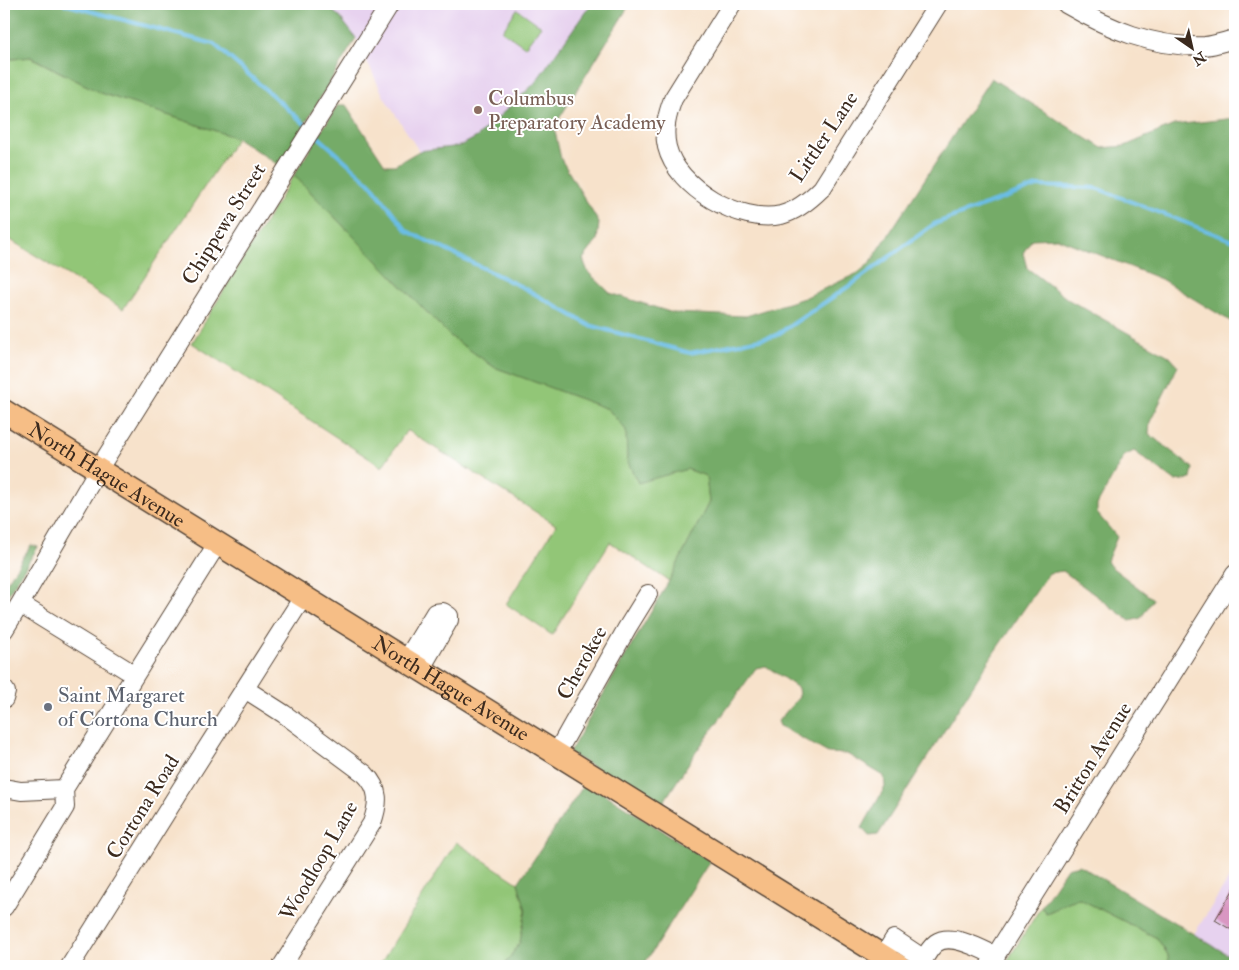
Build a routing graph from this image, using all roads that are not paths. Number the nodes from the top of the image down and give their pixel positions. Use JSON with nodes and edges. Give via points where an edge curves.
{"nodes":[{"id":1,"x":390,"y":4,"type":"edge"},
{"id":2,"x":732,"y":4,"type":"edge"},
{"id":3,"x":938,"y":4,"type":"edge"},
{"id":4,"x":1066,"y":4,"type":"edge"},
{"id":5,"x":1235,"y":39,"type":"edge"},
{"id":6,"x":4,"y":411,"type":"edge"},
{"id":7,"x":98,"y":470,"type":"junction"},
{"id":8,"x":217,"y":544,"type":"junction"},
{"id":9,"x":1235,"y":574,"type":"edge"},
{"id":10,"x":648,"y":594,"type":"dead end"},
{"id":11,"x":303,"y":597,"type":"junction"},
{"id":12,"x":20,"y":604,"type":"junction"},
{"id":13,"x":4,"y":630,"type":"edge"},
{"id":14,"x":135,"y":675,"type":"junction"},
{"id":15,"x":245,"y":689,"type":"junction"},
{"id":16,"x":4,"y":690,"type":"edge"},
{"id":17,"x":4,"y":700,"type":"edge"},
{"id":18,"x":556,"y":754,"type":"junction"},
{"id":19,"x":4,"y":788,"type":"edge"},
{"id":20,"x":64,"y":789,"type":"junction"},
{"id":21,"x":4,"y":907,"type":"edge"},
{"id":22,"x":992,"y":961,"type":"edge"},
{"id":23,"x":891,"y":962,"type":"edge"},
{"id":24,"x":922,"y":963,"type":"edge"},
{"id":25,"x":70,"y":966,"type":"edge"},
{"id":26,"x":282,"y":966,"type":"edge"}],
"edges":[{"from":1,"to":7,"type":"street","name":"Chippewa Street"},
{"from":2,"to":3,"type":"street","name":"Littler Lane","via":[[673,99],[665,130],[667,148],[681,174],[707,195],[730,208],[762,216],[796,210],[822,188]]},
{"from":4,"to":5,"type":"street","via":[[1125,34],[1164,43],[1206,46]]},
{"from":6,"to":7,"type":"main road","name":"North Hague Avenue"},
{"from":7,"to":8,"type":"main road","name":"North Hague Avenue"},
{"from":7,"to":12,"type":"street","name":"Chippewa Street"},
{"from":8,"to":11,"type":"main road","name":"North Hague Avenue"},
{"from":8,"to":14,"type":"street"},
{"from":9,"to":22,"type":"street","name":"Britton Avenue"},
{"from":10,"to":18,"type":"street","name":"Cherokee"},
{"from":11,"to":15,"type":"street","name":"Cortona Road"},
{"from":11,"to":18,"type":"main road","name":"North Hague Avenue"},
{"from":12,"to":13,"type":"street","name":"Chippewa Street"},
{"from":12,"to":14,"type":"street"},
{"from":14,"to":20,"type":"street"},
{"from":15,"to":25,"type":"street","name":"Cortona Road"},
{"from":15,"to":26,"type":"street","name":"Woodloop Lane","via":[[365,774],[377,792],[378,802],[372,823]]},
{"from":16,"to":17,"type":"street"},
{"from":18,"to":23,"type":"main road","name":"North Hague Avenue"},
{"from":19,"to":20,"type":"street","via":[[21,791]]},
{"from":20,"to":21,"type":"street","via":[[65,807]]},
{"from":22,"to":24,"type":"street","via":[[974,945],[942,940],[935,944]]},
{"from":23,"to":24,"type":"street","via":[[894,939]]}]}
